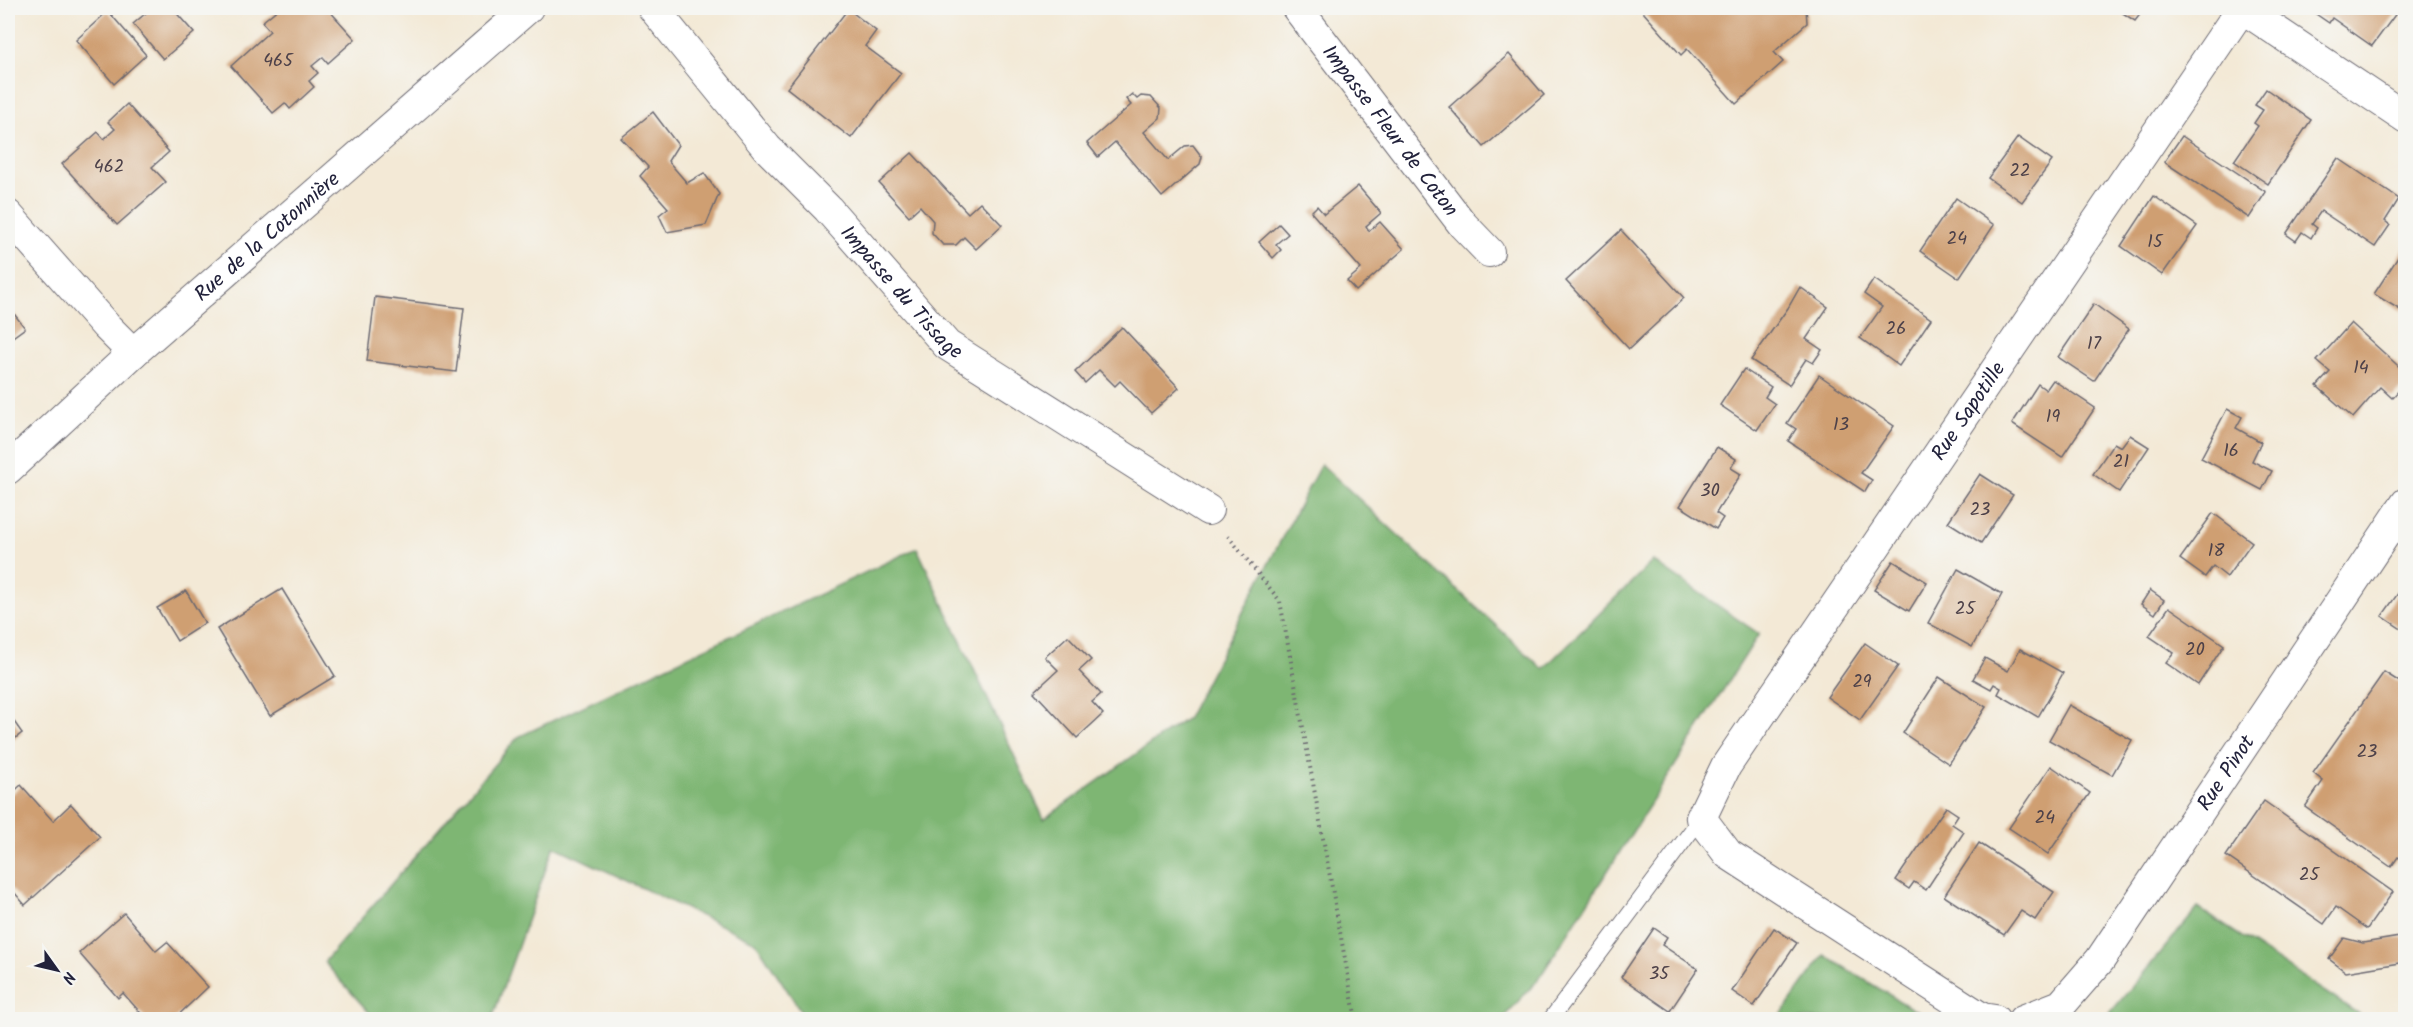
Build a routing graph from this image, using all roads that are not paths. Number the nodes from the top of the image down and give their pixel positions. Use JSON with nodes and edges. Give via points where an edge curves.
{"nodes":[{"id":1,"x":528,"y":8,"type":"edge"},
{"id":2,"x":653,"y":8,"type":"edge"},
{"id":3,"x":1297,"y":8,"type":"edge"},
{"id":4,"x":2242,"y":8,"type":"edge"},
{"id":5,"x":2406,"y":118,"type":"edge"},
{"id":6,"x":8,"y":214,"type":"edge"},
{"id":7,"x":1489,"y":252,"type":"dead end"},
{"id":8,"x":133,"y":353,"type":"junction"},
{"id":9,"x":8,"y":469,"type":"edge"},
{"id":10,"x":2406,"y":502,"type":"edge"},
{"id":11,"x":1208,"y":510,"type":"road end"},
{"id":12,"x":1701,"y":818,"type":"junction"},
{"id":13,"x":1550,"y":1020,"type":"edge"},
{"id":14,"x":1995,"y":1020,"type":"edge"},
{"id":15,"x":2023,"y":1020,"type":"edge"}],
"edges":[{"from":1,"to":8,"type":"street","name":"Rue de la Cotonnière"},
{"from":2,"to":11,"type":"street","name":"Impasse du Tissage","via":[[767,148],[828,209],[947,345]]},
{"from":3,"to":7,"type":"street","name":"Impasse Fleur de Coton","via":[[1463,225]]},
{"from":4,"to":5,"type":"street"},
{"from":4,"to":12,"type":"street","name":"Rue Sapotille","via":[[1726,766]]},
{"from":6,"to":8,"type":"street"},
{"from":8,"to":9,"type":"street","name":"Rue de la Cotonnière"},
{"from":10,"to":15,"type":"street","name":"Rue Pinot","via":[[2100,960],[2061,1005]]},
{"from":12,"to":13,"type":"lane"},
{"from":12,"to":14,"type":"street","via":[[1728,854],[1982,1018]]}]}
